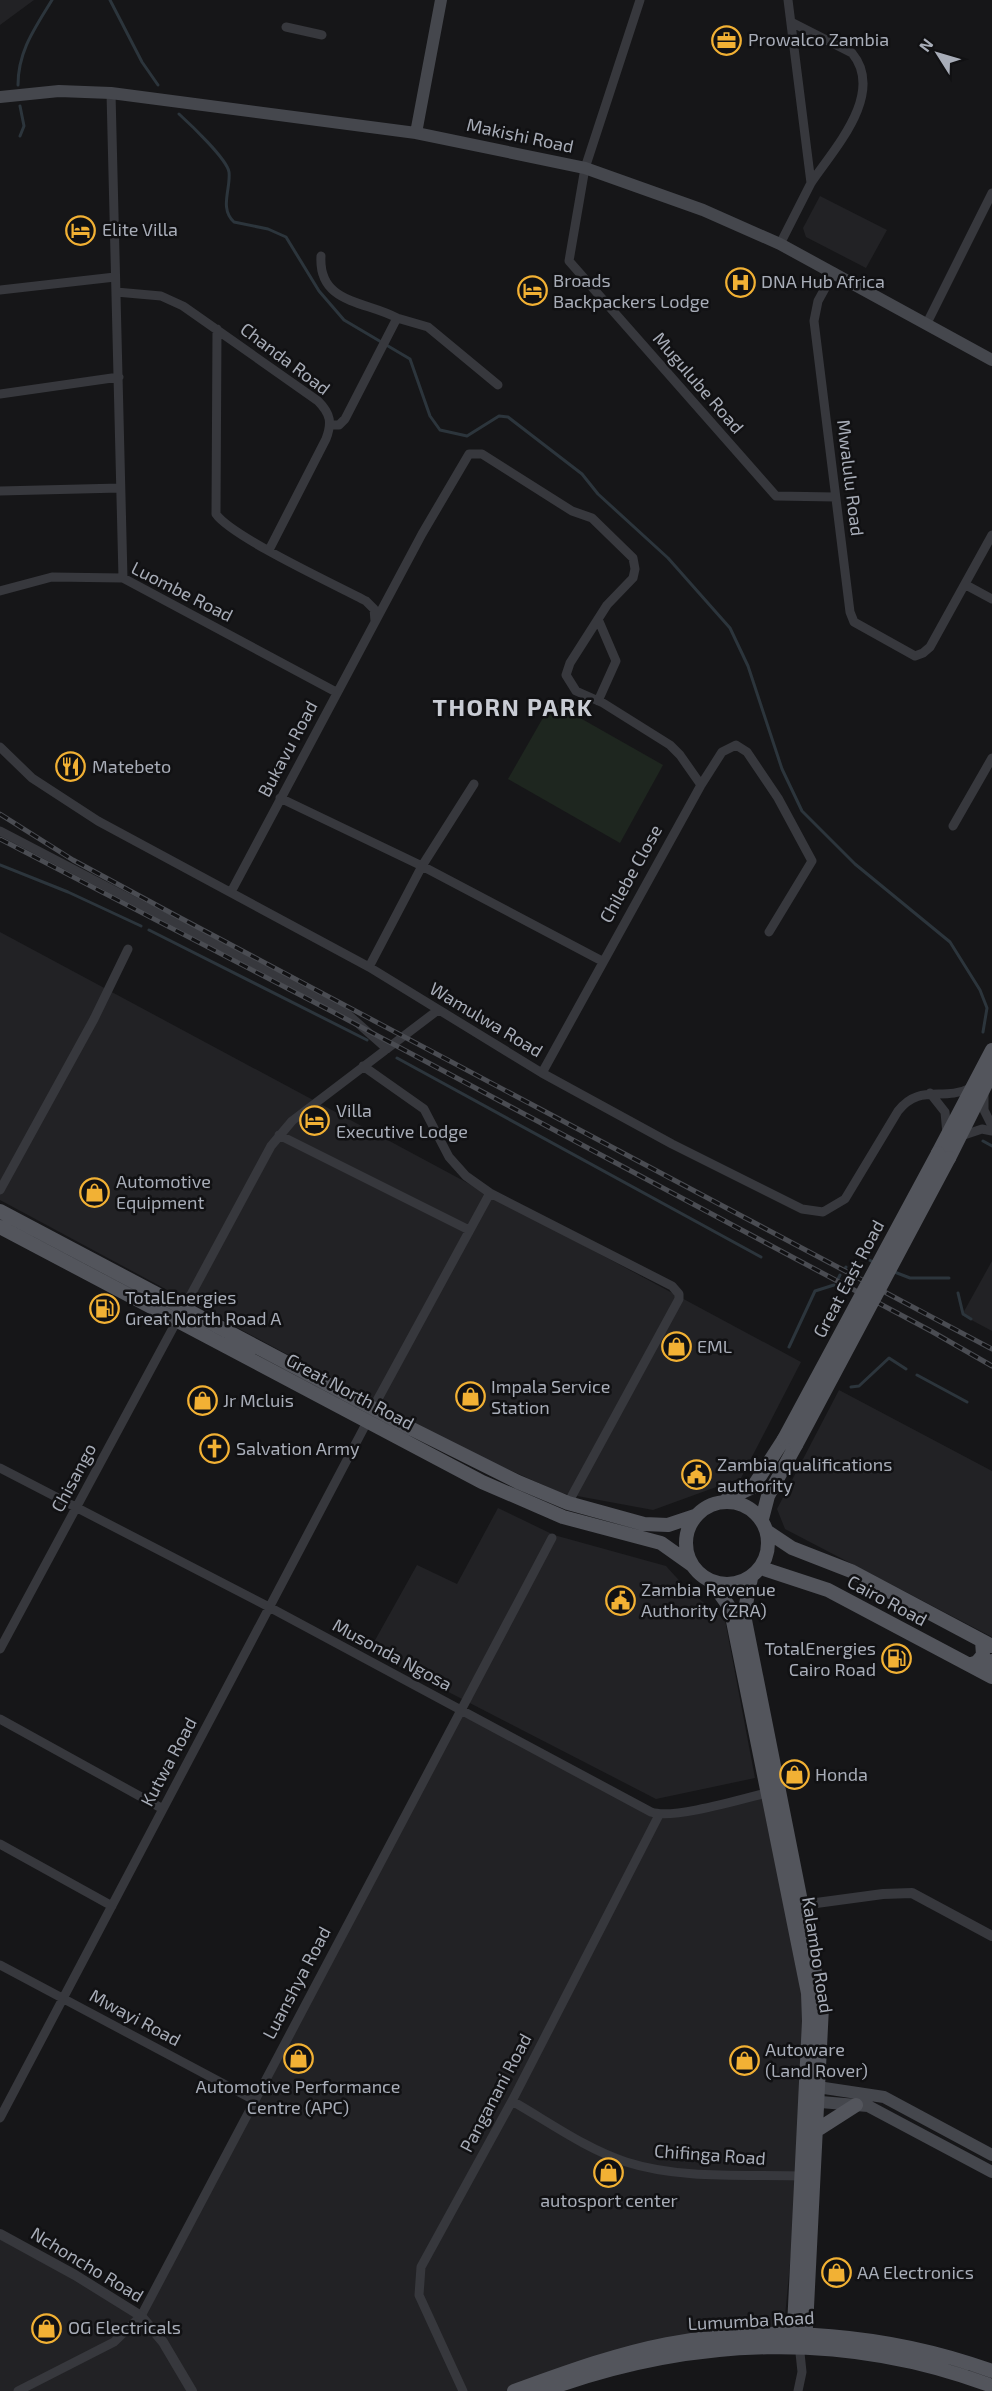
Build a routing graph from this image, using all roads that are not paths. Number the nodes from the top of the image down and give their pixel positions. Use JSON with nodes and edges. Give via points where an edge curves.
{"nodes":[{"id":1,"x":441,"y":0,"type":"edge"},
{"id":2,"x":639,"y":0,"type":"edge"},
{"id":3,"x":788,"y":0,"type":"edge"},
{"id":4,"x":791,"y":22,"type":"junction"},
{"id":5,"x":286,"y":27,"type":"dead end"},
{"id":6,"x":322,"y":34,"type":"dead end"},
{"id":7,"x":111,"y":93,"type":"junction"},
{"id":8,"x":0,"y":97,"type":"edge"},
{"id":9,"x":417,"y":133,"type":"junction"},
{"id":10,"x":585,"y":168,"type":"junction"},
{"id":11,"x":811,"y":183,"type":"junction"},
{"id":12,"x":992,"y":193,"type":"edge"},
{"id":13,"x":780,"y":244,"type":"junction"},
{"id":14,"x":321,"y":256,"type":"dead end"},
{"id":15,"x":834,"y":272,"type":"junction"},
{"id":16,"x":115,"y":277,"type":"junction"},
{"id":17,"x":0,"y":290,"type":"edge"},
{"id":18,"x":116,"y":292,"type":"junction"},
{"id":19,"x":397,"y":318,"type":"junction"},
{"id":20,"x":927,"y":323,"type":"junction"},
{"id":21,"x":217,"y":329,"type":"junction"},
{"id":22,"x":992,"y":360,"type":"edge"},
{"id":23,"x":119,"y":377,"type":"junction"},
{"id":24,"x":498,"y":385,"type":"dead end"},
{"id":25,"x":0,"y":394,"type":"edge"},
{"id":26,"x":330,"y":425,"type":"junction"},
{"id":27,"x":120,"y":489,"type":"junction"},
{"id":28,"x":0,"y":491,"type":"edge"},
{"id":29,"x":835,"y":497,"type":"junction"},
{"id":30,"x":992,"y":535,"type":"edge"},
{"id":31,"x":269,"y":550,"type":"junction"},
{"id":32,"x":123,"y":578,"type":"junction"},
{"id":33,"x":966,"y":585,"type":"junction"},
{"id":34,"x":0,"y":591,"type":"edge"},
{"id":35,"x":992,"y":599,"type":"edge"},
{"id":36,"x":598,"y":619,"type":"junction"},
{"id":37,"x":375,"y":623,"type":"junction"},
{"id":38,"x":336,"y":692,"type":"junction"},
{"id":39,"x":598,"y":701,"type":"junction"},
{"id":40,"x":0,"y":747,"type":"edge"},
{"id":41,"x":992,"y":758,"type":"edge"},
{"id":42,"x":474,"y":784,"type":"dead end"},
{"id":43,"x":701,"y":784,"type":"junction"},
{"id":44,"x":280,"y":798,"type":"junction"},
{"id":45,"x":953,"y":826,"type":"dead end"},
{"id":46,"x":0,"y":831,"type":"edge"},
{"id":47,"x":422,"y":866,"type":"junction"},
{"id":48,"x":231,"y":892,"type":"junction"},
{"id":49,"x":770,"y":932,"type":"dead end"},
{"id":50,"x":128,"y":949,"type":"dead end"},
{"id":51,"x":602,"y":961,"type":"junction"},
{"id":52,"x":369,"y":967,"type":"junction"},
{"id":53,"x":438,"y":1010,"type":"junction"},
{"id":54,"x":387,"y":1049,"type":"junction"},
{"id":55,"x":992,"y":1050,"type":"edge"},
{"id":56,"x":363,"y":1066,"type":"junction"},
{"id":57,"x":992,"y":1072,"type":"edge"},
{"id":58,"x":542,"y":1073,"type":"junction"},
{"id":59,"x":980,"y":1087,"type":"junction"},
{"id":60,"x":930,"y":1093,"type":"junction"},
{"id":61,"x":992,"y":1126,"type":"edge"},
{"id":62,"x":992,"y":1131,"type":"edge"},
{"id":63,"x":279,"y":1135,"type":"junction"},
{"id":64,"x":947,"y":1136,"type":"junction"},
{"id":65,"x":961,"y":1136,"type":"junction"},
{"id":66,"x":944,"y":1156,"type":"junction"},
{"id":67,"x":0,"y":1190,"type":"edge"},
{"id":68,"x":490,"y":1193,"type":"junction"},
{"id":69,"x":0,"y":1211,"type":"edge"},
{"id":70,"x":0,"y":1218,"type":"edge"},
{"id":71,"x":0,"y":1227,"type":"edge"},
{"id":72,"x":469,"y":1230,"type":"junction"},
{"id":73,"x":38,"y":1247,"type":"junction"},
{"id":74,"x":180,"y":1315,"type":"junction"},
{"id":75,"x":373,"y":1408,"type":"junction"},
{"id":76,"x":368,"y":1422,"type":"junction"},
{"id":77,"x":790,"y":1442,"type":"junction"},
{"id":78,"x":0,"y":1468,"type":"edge"},
{"id":79,"x":568,"y":1503,"type":"junction"},
{"id":80,"x":716,"y":1503,"type":"junction"},
{"id":81,"x":76,"y":1509,"type":"junction"},
{"id":82,"x":695,"y":1516,"type":"junction"},
{"id":83,"x":765,"y":1526,"type":"junction"},
{"id":84,"x":552,"y":1538,"type":"dead end"},
{"id":85,"x":692,"y":1565,"type":"junction"},
{"id":86,"x":756,"y":1573,"type":"junction"},
{"id":87,"x":711,"y":1581,"type":"junction"},
{"id":88,"x":269,"y":1607,"type":"junction"},
{"id":89,"x":987,"y":1643,"type":"edge"},
{"id":90,"x":0,"y":1649,"type":"edge"},
{"id":91,"x":992,"y":1661,"type":"edge"},
{"id":92,"x":969,"y":1665,"type":"junction"},
{"id":93,"x":992,"y":1677,"type":"edge"},
{"id":94,"x":460,"y":1710,"type":"junction"},
{"id":95,"x":0,"y":1719,"type":"edge"},
{"id":96,"x":774,"y":1791,"type":"junction"},
{"id":97,"x":163,"y":1809,"type":"junction"},
{"id":98,"x":659,"y":1815,"type":"junction"},
{"id":99,"x":0,"y":1844,"type":"edge"},
{"id":100,"x":112,"y":1906,"type":"junction"},
{"id":101,"x":798,"y":1906,"type":"junction"},
{"id":102,"x":992,"y":1936,"type":"edge"},
{"id":103,"x":0,"y":1965,"type":"edge"},
{"id":104,"x":63,"y":1998,"type":"junction"},
{"id":105,"x":812,"y":2094,"type":"junction"},
{"id":106,"x":254,"y":2100,"type":"junction"},
{"id":107,"x":512,"y":2101,"type":"junction"},
{"id":108,"x":856,"y":2105,"type":"junction"},
{"id":109,"x":0,"y":2118,"type":"edge"},
{"id":110,"x":817,"y":2130,"type":"junction"},
{"id":111,"x":992,"y":2155,"type":"edge"},
{"id":112,"x":992,"y":2172,"type":"edge"},
{"id":113,"x":808,"y":2176,"type":"junction"},
{"id":114,"x":0,"y":2234,"type":"edge"},
{"id":115,"x":141,"y":2316,"type":"junction"},
{"id":116,"x":799,"y":2343,"type":"junction"},
{"id":117,"x":992,"y":2371,"type":"edge"},
{"id":118,"x":992,"y":2386,"type":"edge"},
{"id":119,"x":18,"y":2391,"type":"edge"},
{"id":120,"x":192,"y":2391,"type":"edge"},
{"id":121,"x":463,"y":2391,"type":"edge"},
{"id":122,"x":514,"y":2391,"type":"edge"},
{"id":123,"x":543,"y":2391,"type":"edge"},
{"id":124,"x":798,"y":2391,"type":"edge"}],
"edges":[{"from":1,"to":9,"type":"main road"},
{"from":2,"to":10,"type":"street","name":"Mugulube Road"},
{"from":3,"to":4,"type":"street"},
{"from":4,"to":11,"type":"street"},
{"from":4,"to":11,"type":"street","via":[[852,53],[861,78],[855,116]]},
{"from":5,"to":6,"type":"street"},
{"from":7,"to":8,"type":"main road","name":"Makishi Road","via":[[59,91]]},
{"from":7,"to":9,"type":"main road","name":"Makishi Road"},
{"from":7,"to":16,"type":"street"},
{"from":9,"to":10,"type":"main road","name":"Makishi Road"},
{"from":10,"to":13,"type":"main road","name":"Makishi Road","via":[[703,210]]},
{"from":10,"to":29,"type":"street","name":"Mugulube Road","via":[[571,263],[776,496]]},
{"from":11,"to":13,"type":"street"},
{"from":12,"to":20,"type":"street"},
{"from":13,"to":15,"type":"main road","name":"Makishi Road"},
{"from":14,"to":19,"type":"street","via":[[324,279],[337,294]]},
{"from":15,"to":20,"type":"main road","name":"Makishi Road"},
{"from":15,"to":29,"type":"street","name":"Mwalulu Road","via":[[818,301],[814,321]]},
{"from":16,"to":17,"type":"street"},
{"from":16,"to":18,"type":"street"},
{"from":18,"to":21,"type":"street","name":"Chanda Road","via":[[161,296]]},
{"from":18,"to":23,"type":"street"},
{"from":19,"to":24,"type":"street","via":[[428,327]]},
{"from":19,"to":26,"type":"street","via":[[345,419],[339,425]]},
{"from":20,"to":22,"type":"main road","name":"Makishi Road"},
{"from":21,"to":26,"type":"street","name":"Chanda Road","via":[[318,401],[328,412]]},
{"from":21,"to":31,"type":"street","via":[[215,508],[224,523]]},
{"from":23,"to":25,"type":"street"},
{"from":23,"to":27,"type":"street"},
{"from":26,"to":31,"type":"street","name":"Chanda Road"},
{"from":27,"to":28,"type":"street"},
{"from":27,"to":32,"type":"street"},
{"from":29,"to":33,"type":"street","name":"Mwalulu Road","via":[[851,617],[858,625],[915,656],[930,647]]},
{"from":30,"to":33,"type":"street"},
{"from":31,"to":37,"type":"street","via":[[366,601],[374,609]]},
{"from":32,"to":34,"type":"street","name":"Luombe Road","via":[[52,577]]},
{"from":32,"to":38,"type":"street","name":"Luombe Road"},
{"from":33,"to":35,"type":"street"},
{"from":36,"to":37,"type":"street","name":"Bukavu Road","via":[[633,578],[633,558],[592,518],[572,512],[482,454],[469,454]]},
{"from":36,"to":39,"type":"street","via":[[616,661]]},
{"from":36,"to":39,"type":"street","via":[[566,675],[576,691]]},
{"from":37,"to":38,"type":"street","name":"Bukavu Road"},
{"from":38,"to":44,"type":"street","name":"Bukavu Road"},
{"from":39,"to":43,"type":"street","via":[[675,750]]},
{"from":40,"to":48,"type":"street","name":"Wamulwa Road","via":[[32,778],[76,808]]},
{"from":41,"to":45,"type":"street"},
{"from":42,"to":47,"type":"street"},
{"from":43,"to":49,"type":"street","name":"Chilebe Close","via":[[722,752],[736,745],[747,752],[812,861]]},
{"from":43,"to":51,"type":"street","name":"Chilebe Close"},
{"from":44,"to":47,"type":"street"},
{"from":44,"to":48,"type":"street","name":"Bukavu Road"},
{"from":46,"to":54,"type":"street","via":[[343,1010]]},
{"from":47,"to":51,"type":"street"},
{"from":47,"to":52,"type":"street"},
{"from":48,"to":52,"type":"street","name":"Wamulwa Road"},
{"from":50,"to":67,"type":"street"},
{"from":51,"to":58,"type":"street","name":"Chilebe Close"},
{"from":52,"to":53,"type":"street","name":"Wamulwa Road"},
{"from":53,"to":54,"type":"street","name":"Chisango"},
{"from":53,"to":58,"type":"street","name":"Wamulwa Road"},
{"from":54,"to":56,"type":"street","name":"Chisango"},
{"from":55,"to":59,"type":"main road","name":"Great East Road"},
{"from":56,"to":63,"type":"street","name":"Chisango"},
{"from":56,"to":68,"type":"street","via":[[424,1109],[448,1157]]},
{"from":57,"to":59,"type":"main road","name":"Great East Road"},
{"from":58,"to":60,"type":"street","name":"Wamulwa Road","via":[[672,1144],[813,1212],[823,1212],[845,1199],[897,1111],[912,1097]]},
{"from":59,"to":60,"type":"street","name":"Wamulwa Road","via":[[953,1095]]},
{"from":59,"to":61,"type":"street"},
{"from":59,"to":64,"type":"main road","name":"Great East Road"},
{"from":59,"to":65,"type":"main road","name":"Great East Road"},
{"from":60,"to":64,"type":"street","via":[[945,1112]]},
{"from":62,"to":65,"type":"street","via":[[982,1129]]},
{"from":63,"to":72,"type":"street"},
{"from":63,"to":74,"type":"street","name":"Chisango"},
{"from":64,"to":66,"type":"main road","name":"Great East Road"},
{"from":65,"to":66,"type":"main road","name":"Great East Road"},
{"from":66,"to":77,"type":"main road","name":"Great East Road","bridge":true},
{"from":68,"to":72,"type":"street"},
{"from":68,"to":79,"type":"street","via":[[672,1286],[679,1294]]},
{"from":69,"to":74,"type":"main road","name":"Great North Road"},
{"from":70,"to":73,"type":"street","via":[[26,1233]]},
{"from":71,"to":73,"type":"main road","name":"Great North Road"},
{"from":72,"to":75,"type":"street"},
{"from":73,"to":74,"type":"main road","name":"Great North Road"},
{"from":74,"to":75,"type":"main road","name":"Great North Road"},
{"from":74,"to":76,"type":"main road","name":"Great North Road"},
{"from":74,"to":81,"type":"street","name":"Chisango"},
{"from":75,"to":79,"type":"main road","name":"Great North Road","via":[[509,1478]]},
{"from":76,"to":85,"type":"main road","name":"Great North Road","via":[[516,1498],[572,1520],[661,1543]]},
{"from":76,"to":88,"type":"street","name":"Kutwa Road"},
{"from":77,"to":80,"type":"main road","name":"Great East Road","via":[[750,1491]]},
{"from":77,"to":83,"type":"main road","name":"Great East Road","via":[[770,1490]]},
{"from":78,"to":81,"type":"street","name":"Musonda Ngosa"},
{"from":79,"to":82,"type":"main road","name":"Great North Road","via":[[652,1524],[678,1523]]},
{"from":80,"to":82,"type":"main road"},
{"from":80,"to":83,"type":"main road","via":[[742,1504]]},
{"from":81,"to":88,"type":"street","name":"Musonda Ngosa"},
{"from":81,"to":90,"type":"street","name":"Chisango"},
{"from":82,"to":85,"type":"main road","via":[[686,1540]]},
{"from":83,"to":86,"type":"main road","via":[[768,1551]]},
{"from":83,"to":89,"type":"main road","name":"Cairo Road","via":[[792,1548],[850,1571]]},
{"from":84,"to":94,"type":"street","name":"Luanshya Road"},
{"from":85,"to":87,"type":"main road"},
{"from":86,"to":87,"type":"main road","via":[[738,1583],[724,1585]]},
{"from":86,"to":92,"type":"main road","name":"Cairo Road","via":[[828,1590]]},
{"from":86,"to":96,"type":"main road","name":"Kalambo Road","via":[[744,1615]]},
{"from":87,"to":96,"type":"main road","name":"Kalambo Road","via":[[732,1616]]},
{"from":88,"to":94,"type":"street","name":"Musonda Ngosa"},
{"from":88,"to":97,"type":"street","name":"Kutwa Road"},
{"from":89,"to":92,"type":"main road","via":[[977,1662]]},
{"from":91,"to":93,"type":"main road"},
{"from":92,"to":93,"type":"main road","name":"Cairo Road"},
{"from":94,"to":98,"type":"street","name":"Musonda Ngosa"},
{"from":94,"to":106,"type":"street","name":"Luanshya Road"},
{"from":95,"to":97,"type":"street"},
{"from":96,"to":98,"type":"street"},
{"from":96,"to":101,"type":"main road","name":"Kalambo Road"},
{"from":97,"to":100,"type":"street","name":"Kutwa Road"},
{"from":98,"to":107,"type":"street","name":"Panganani Road"},
{"from":99,"to":100,"type":"street"},
{"from":100,"to":104,"type":"street","name":"Kutwa Road"},
{"from":101,"to":102,"type":"street","via":[[912,1893]]},
{"from":101,"to":105,"type":"main road","name":"Kalambo Road","via":[[808,1993]]},
{"from":103,"to":104,"type":"street","name":"Mwayi Road"},
{"from":104,"to":106,"type":"street","name":"Mwayi Road"},
{"from":104,"to":109,"type":"street","name":"Kutwa Road"},
{"from":105,"to":108,"type":"main road"},
{"from":105,"to":110,"type":"main road","name":"Kalambo Road"},
{"from":105,"to":111,"type":"main road","via":[[884,2097]]},
{"from":105,"to":113,"type":"main road","name":"Kalambo Road"},
{"from":106,"to":115,"type":"street","name":"Luanshya Road"},
{"from":107,"to":113,"type":"street","name":"Chifinga Road","via":[[606,2154],[639,2166],[691,2174]]},
{"from":107,"to":121,"type":"street","name":"Panganani Road","via":[[419,2277],[419,2295]]},
{"from":108,"to":110,"type":"main road"},
{"from":108,"to":112,"type":"main road","via":[[881,2112]]},
{"from":110,"to":113,"type":"main road","name":"Kalambo Road"},
{"from":113,"to":116,"type":"main road","name":"Kalambo Road"},
{"from":114,"to":115,"type":"street","name":"Nchoncho Road"},
{"from":115,"to":119,"type":"street","name":"Luanshya Road","via":[[114,2342]]},
{"from":115,"to":120,"type":"street","name":"Nchoncho Road","via":[[163,2342]]},
{"from":116,"to":117,"type":"main road","name":"Lumumba Road","via":[[902,2346]]},
{"from":116,"to":118,"type":"main road","name":"Lumumba Road","via":[[910,2361]]},
{"from":116,"to":122,"type":"main road","name":"Lumumba Road","via":[[728,2337],[667,2344],[572,2370]]},
{"from":116,"to":123,"type":"main road","name":"Lumumba Road","via":[[666,2356],[581,2377]]},
{"from":116,"to":124,"type":"street","via":[[802,2372]]}]}
